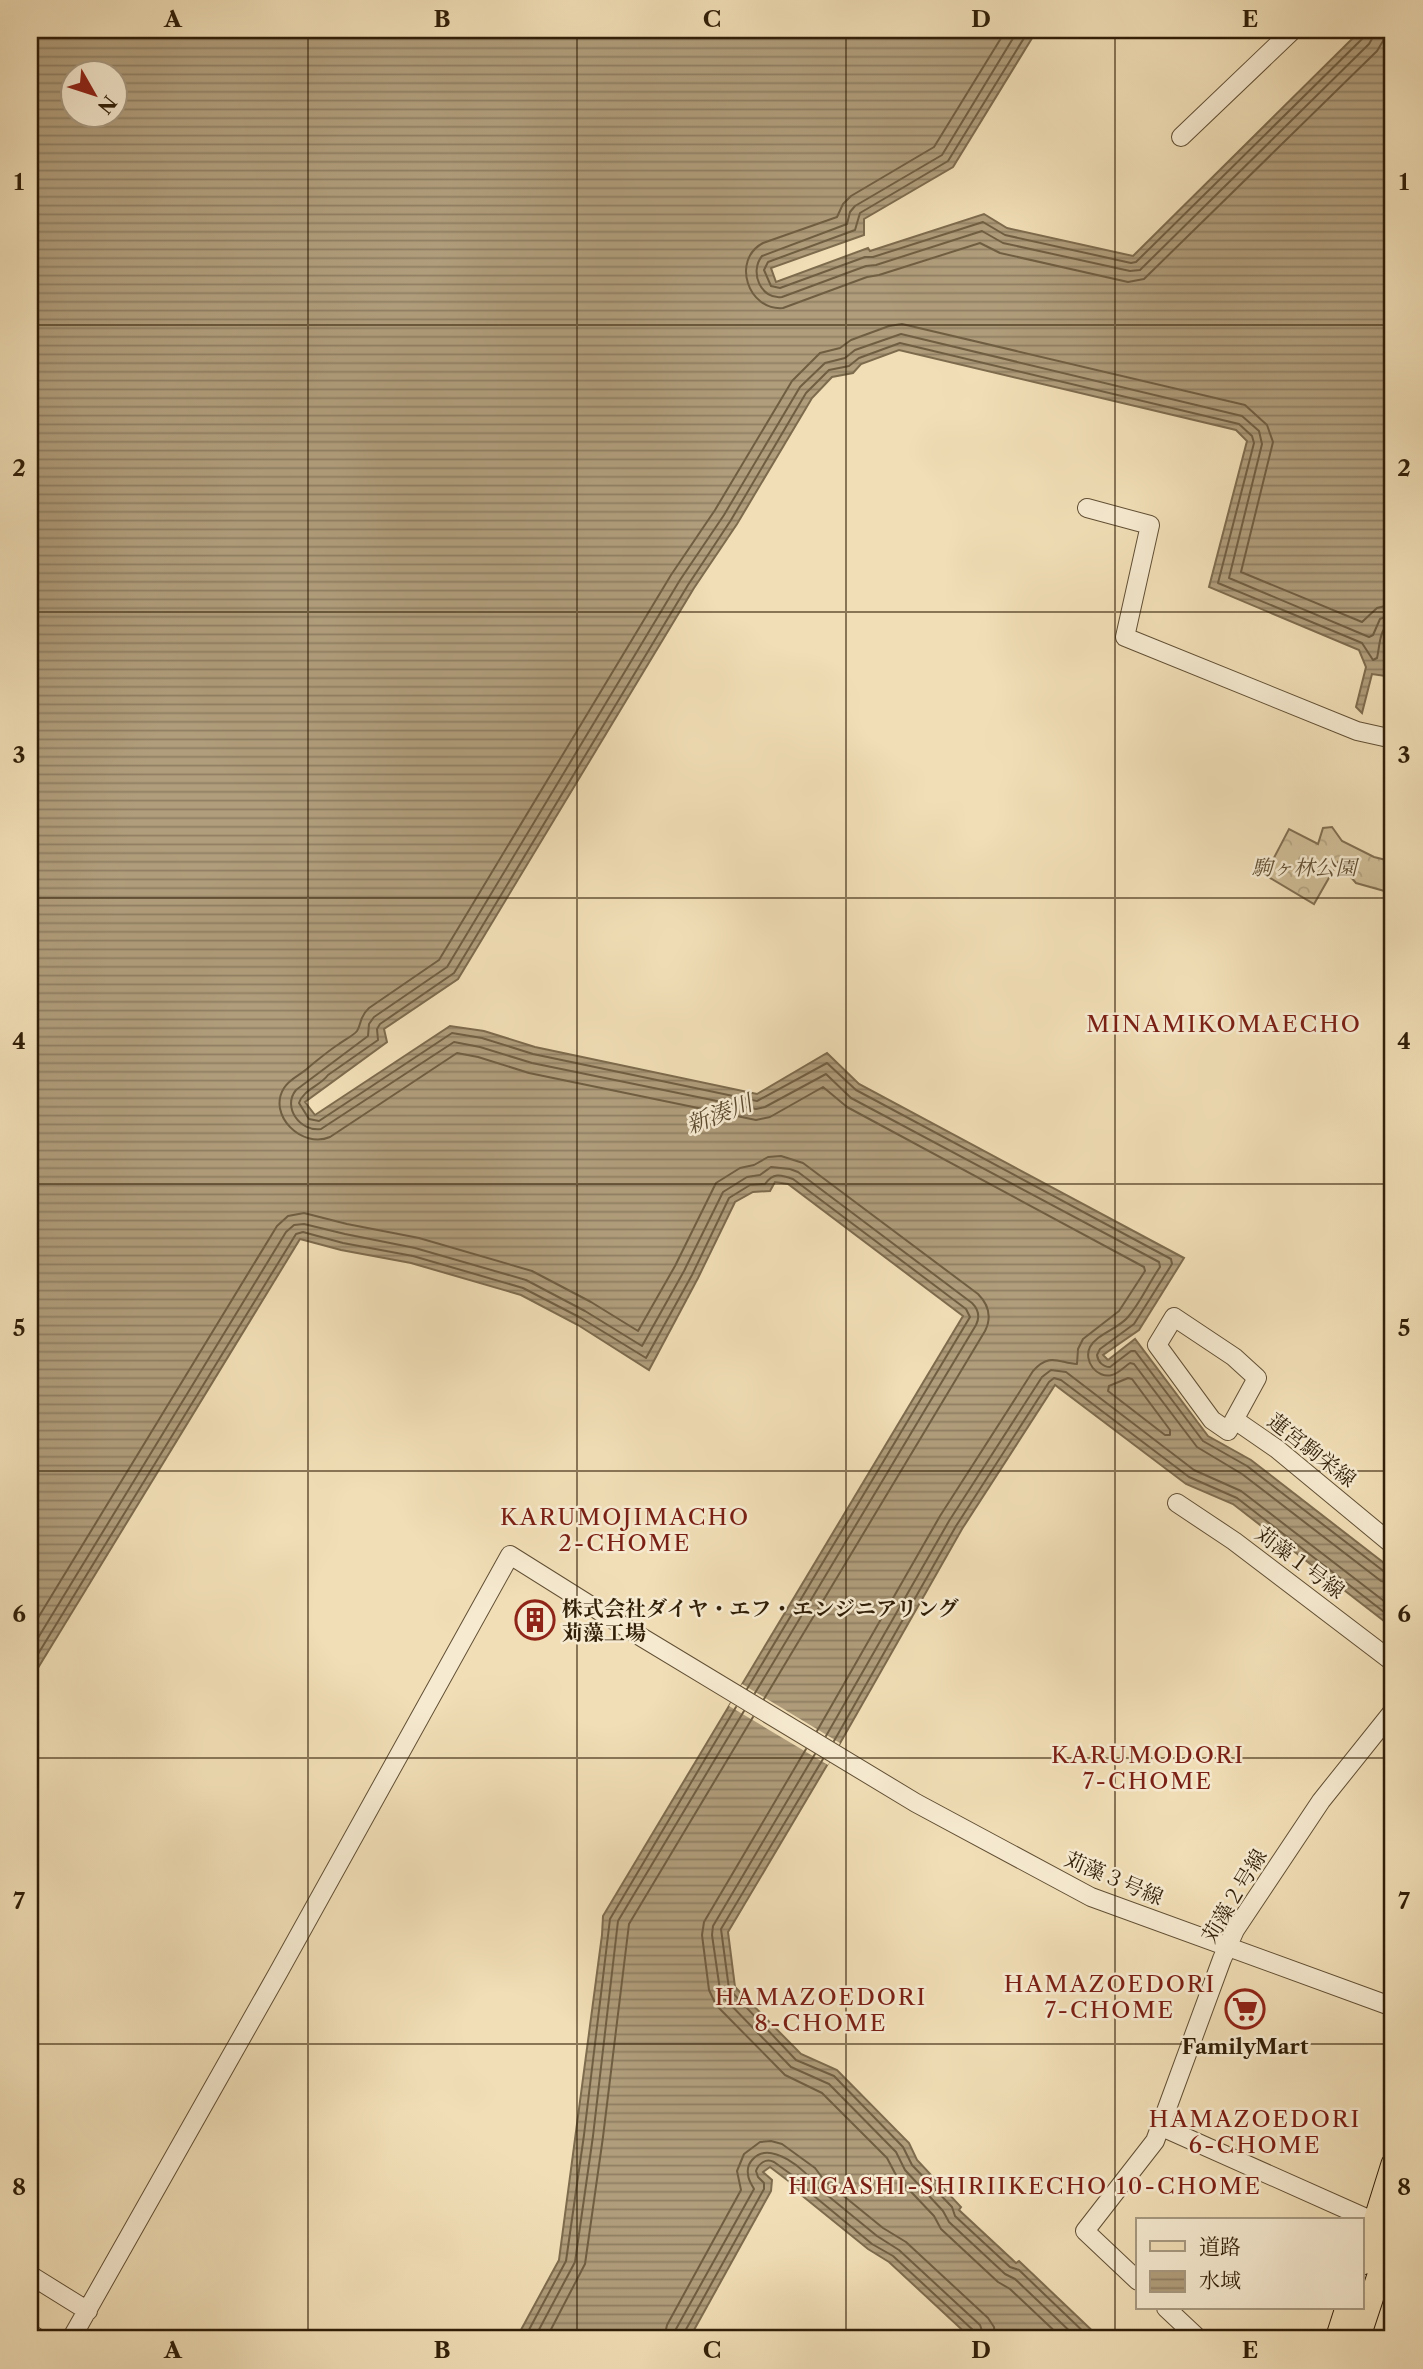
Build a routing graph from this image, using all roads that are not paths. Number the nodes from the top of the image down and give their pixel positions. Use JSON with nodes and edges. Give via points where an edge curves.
{"nodes":[{"id":1,"x":1293,"y":30,"type":"edge"},
{"id":2,"x":1181,"y":137,"type":"dead end"},
{"id":3,"x":1087,"y":508,"type":"dead end"},
{"id":4,"x":1393,"y":739,"type":"edge"},
{"id":5,"x":1235,"y":1420,"type":"junction"},
{"id":6,"x":1177,"y":1503,"type":"dead end"},
{"id":7,"x":1393,"y":1545,"type":"edge"},
{"id":8,"x":1393,"y":1662,"type":"edge"},
{"id":9,"x":1393,"y":1711,"type":"edge"},
{"id":10,"x":1227,"y":1945,"type":"junction"},
{"id":11,"x":1393,"y":2007,"type":"edge"},
{"id":12,"x":1162,"y":2127,"type":"junction"},
{"id":13,"x":1393,"y":2164,"type":"edge"},
{"id":14,"x":1362,"y":2218,"type":"edge"},
{"id":15,"x":1364,"y":2219,"type":"edge"},
{"id":16,"x":1384,"y":2228,"type":"edge"},
{"id":17,"x":1364,"y":2260,"type":"edge"},
{"id":18,"x":30,"y":2275,"type":"edge"},
{"id":19,"x":1136,"y":2279,"type":"edge"},
{"id":20,"x":1364,"y":2296,"type":"edge"},
{"id":21,"x":1168,"y":2310,"type":"edge"},
{"id":22,"x":1347,"y":2310,"type":"edge"},
{"id":23,"x":1360,"y":2310,"type":"edge"},
{"id":24,"x":88,"y":2311,"type":"junction"},
{"id":25,"x":30,"y":2333,"type":"edge"},
{"id":26,"x":1352,"y":2337,"type":"edge"},
{"id":27,"x":39,"y":2339,"type":"edge"},
{"id":28,"x":71,"y":2339,"type":"edge"},
{"id":29,"x":1199,"y":2339,"type":"edge"}],
"edges":[{"from":1,"to":2,"type":"street"},
{"from":3,"to":4,"type":"street","via":[[1150,525],[1125,638],[1357,732]]},
{"from":5,"to":5,"type":"street","via":[[1228,1432],[1212,1420],[1157,1345],[1174,1317],[1257,1378]]},
{"from":5,"to":7,"type":"street","name":"蓮宮駒栄線"},
{"from":6,"to":8,"type":"street","name":"苅藻１号線"},
{"from":9,"to":10,"type":"street","name":"苅藻２号線","via":[[1321,1801]]},
{"from":10,"to":11,"type":"street","name":"苅藻３号線"},
{"from":10,"to":12,"type":"street","name":"苅藻２号線"},
{"from":10,"to":24,"type":"street","name":"苅藻３号線","via":[[1091,1897],[916,1803],[510,1555]]},
{"from":12,"to":14,"type":"street"},
{"from":12,"to":19,"type":"street","name":"苅藻２号線","via":[[1084,2231]]},
{"from":13,"to":16,"type":"main road"},
{"from":15,"to":16,"type":"street"},
{"from":16,"to":17,"type":"main road"},
{"from":16,"to":20,"type":"main road"},
{"from":18,"to":24,"type":"street"},
{"from":21,"to":29,"type":"street"},
{"from":22,"to":26,"type":"main road"},
{"from":23,"to":26,"type":"main road"},
{"from":24,"to":28,"type":"street"},
{"from":25,"to":27,"type":"street"}]}
